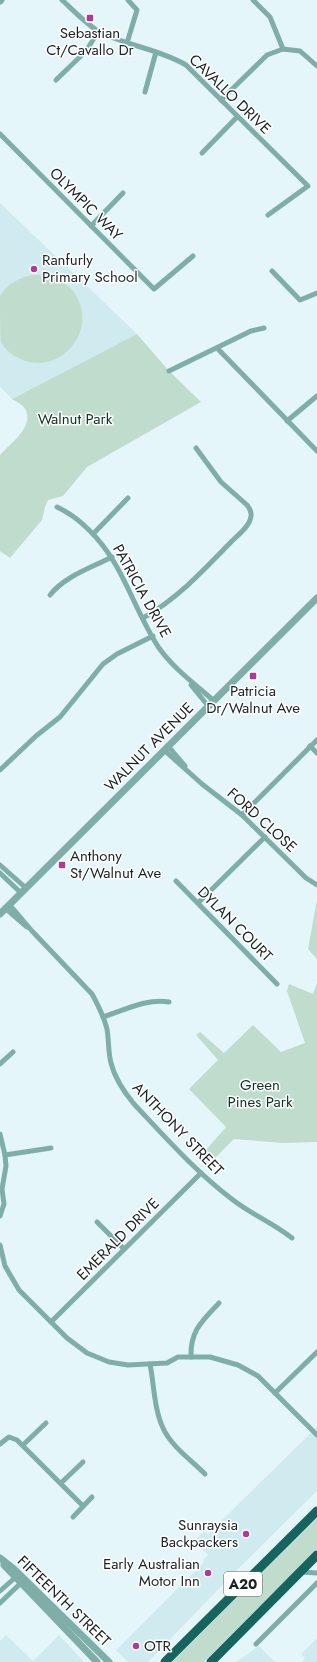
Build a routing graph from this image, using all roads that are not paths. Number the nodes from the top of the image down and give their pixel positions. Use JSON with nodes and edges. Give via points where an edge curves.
{"nodes":[{"id":1,"x":62,"y":0,"type":"edge"},
{"id":2,"x":128,"y":0,"type":"edge"},
{"id":3,"x":253,"y":0,"type":"edge"},
{"id":4,"x":98,"y":32,"type":"junction"},
{"id":5,"x":127,"y":43,"type":"junction"},
{"id":6,"x":283,"y":49,"type":"junction"},
{"id":7,"x":156,"y":52,"type":"junction"},
{"id":8,"x":317,"y":66,"type":"edge"},
{"id":9,"x":56,"y":80,"type":"dead end"},
{"id":10,"x":145,"y":92,"type":"dead end"},
{"id":11,"x":220,"y":100,"type":"junction"},
{"id":12,"x":237,"y":117,"type":"junction"},
{"id":13,"x":0,"y":134,"type":"edge"},
{"id":14,"x":202,"y":153,"type":"dead end"},
{"id":15,"x":123,"y":193,"type":"dead end"},
{"id":16,"x":268,"y":215,"type":"dead end"},
{"id":17,"x":91,"y":226,"type":"junction"},
{"id":18,"x":193,"y":256,"type":"dead end"},
{"id":19,"x":272,"y":271,"type":"dead end"},
{"id":20,"x":317,"y":293,"type":"edge"},
{"id":21,"x":264,"y":328,"type":"dead end"},
{"id":22,"x":216,"y":348,"type":"junction"},
{"id":23,"x":169,"y":371,"type":"dead end"},
{"id":24,"x":317,"y":396,"type":"edge"},
{"id":25,"x":287,"y":421,"type":"junction"},
{"id":26,"x":196,"y":448,"type":"dead end"},
{"id":27,"x":317,"y":451,"type":"edge"},
{"id":28,"x":128,"y":498,"type":"dead end"},
{"id":29,"x":57,"y":507,"type":"dead end"},
{"id":30,"x":93,"y":534,"type":"junction"},
{"id":31,"x":112,"y":557,"type":"junction"},
{"id":32,"x":50,"y":594,"type":"dead end"},
{"id":33,"x":317,"y":598,"type":"edge"},
{"id":34,"x":143,"y":618,"type":"junction"},
{"id":35,"x":152,"y":636,"type":"junction"},
{"id":36,"x":211,"y":704,"type":"junction"},
{"id":37,"x":317,"y":740,"type":"edge"},
{"id":38,"x":310,"y":746,"type":"junction"},
{"id":39,"x":166,"y":748,"type":"junction"},
{"id":40,"x":317,"y":753,"type":"edge"},
{"id":41,"x":0,"y":770,"type":"edge"},
{"id":42,"x":242,"y":815,"type":"junction"},
{"id":43,"x":265,"y":837,"type":"junction"},
{"id":44,"x":0,"y":866,"type":"edge"},
{"id":45,"x":0,"y":873,"type":"edge"},
{"id":46,"x":176,"y":881,"type":"dead end"},
{"id":47,"x":317,"y":884,"type":"edge"},
{"id":48,"x":23,"y":891,"type":"junction"},
{"id":49,"x":198,"y":903,"type":"junction"},
{"id":50,"x":5,"y":909,"type":"edge"},
{"id":51,"x":277,"y":984,"type":"dead end"},
{"id":52,"x":169,"y":1002,"type":"dead end"},
{"id":53,"x":103,"y":1017,"type":"junction"},
{"id":54,"x":13,"y":1052,"type":"dead end"},
{"id":55,"x":0,"y":1064,"type":"edge"},
{"id":56,"x":0,"y":1134,"type":"edge"},
{"id":57,"x":51,"y":1148,"type":"dead end"},
{"id":58,"x":5,"y":1155,"type":"junction"},
{"id":59,"x":201,"y":1173,"type":"junction"},
{"id":60,"x":0,"y":1216,"type":"edge"},
{"id":61,"x":97,"y":1222,"type":"dead end"},
{"id":62,"x":292,"y":1238,"type":"dead end"},
{"id":63,"x":0,"y":1245,"type":"edge"},
{"id":64,"x":124,"y":1249,"type":"junction"},
{"id":65,"x":219,"y":1303,"type":"dead end"},
{"id":66,"x":51,"y":1322,"type":"junction"},
{"id":67,"x":317,"y":1352,"type":"edge"},
{"id":68,"x":191,"y":1357,"type":"junction"},
{"id":69,"x":150,"y":1364,"type":"junction"},
{"id":70,"x":275,"y":1393,"type":"junction"},
{"id":71,"x":46,"y":1423,"type":"dead end"},
{"id":72,"x":317,"y":1435,"type":"edge"},
{"id":73,"x":0,"y":1444,"type":"edge"},
{"id":74,"x":23,"y":1445,"type":"junction"},
{"id":75,"x":83,"y":1462,"type":"dead end"},
{"id":76,"x":205,"y":1474,"type":"dead end"},
{"id":77,"x":61,"y":1483,"type":"junction"},
{"id":78,"x":92,"y":1497,"type":"dead end"},
{"id":79,"x":83,"y":1506,"type":"junction"},
{"id":80,"x":317,"y":1511,"type":"edge"},
{"id":81,"x":73,"y":1517,"type":"dead end"},
{"id":82,"x":317,"y":1555,"type":"edge"},
{"id":83,"x":0,"y":1559,"type":"edge"},
{"id":84,"x":300,"y":1572,"type":"junction"},
{"id":85,"x":317,"y":1573,"type":"edge"},
{"id":86,"x":20,"y":1578,"type":"junction"},
{"id":87,"x":317,"y":1583,"type":"edge"},
{"id":88,"x":0,"y":1592,"type":"edge"},
{"id":89,"x":0,"y":1602,"type":"edge"},
{"id":90,"x":256,"y":1644,"type":"dead end"},
{"id":91,"x":97,"y":1662,"type":"edge"},
{"id":92,"x":109,"y":1662,"type":"edge"},
{"id":93,"x":165,"y":1662,"type":"edge"},
{"id":94,"x":211,"y":1662,"type":"edge"}],
"edges":[{"from":1,"to":4,"type":"street","name":"CAVALLO DRIVE"},
{"from":2,"to":5,"type":"street","via":[[137,10]]},
{"from":3,"to":6,"type":"street","via":[[270,17]]},
{"from":4,"to":5,"type":"street","name":"CAVALLO DRIVE"},
{"from":4,"to":9,"type":"street","via":[[79,58]]},
{"from":5,"to":7,"type":"street","name":"CAVALLO DRIVE"},
{"from":6,"to":8,"type":"street","via":[[300,51]]},
{"from":6,"to":11,"type":"street","via":[[267,55]]},
{"from":7,"to":10,"type":"street"},
{"from":7,"to":11,"type":"street","name":"CAVALLO DRIVE","via":[[171,56],[186,65]]},
{"from":11,"to":12,"type":"street","name":"CAVALLO DRIVE"},
{"from":12,"to":14,"type":"street"},
{"from":12,"to":16,"type":"street","name":"CAVALLO DRIVE","via":[[308,186]]},
{"from":13,"to":17,"type":"street","name":"OLYMPIC WAY"},
{"from":15,"to":17,"type":"street"},
{"from":17,"to":18,"type":"street","name":"OLYMPIC WAY","via":[[154,289]]},
{"from":19,"to":20,"type":"street","via":[[300,300]]},
{"from":21,"to":22,"type":"street"},
{"from":22,"to":23,"type":"street"},
{"from":22,"to":25,"type":"street"},
{"from":24,"to":25,"type":"street"},
{"from":25,"to":27,"type":"street"},
{"from":26,"to":34,"type":"street","via":[[224,485],[247,505],[251,516],[246,526],[201,574]]},
{"from":28,"to":30,"type":"street"},
{"from":29,"to":30,"type":"street","name":"PATRICIA DRIVE","via":[[74,516]]},
{"from":30,"to":31,"type":"street","name":"PATRICIA DRIVE"},
{"from":31,"to":32,"type":"street","via":[[67,579]]},
{"from":31,"to":34,"type":"street","name":"PATRICIA DRIVE"},
{"from":33,"to":36,"type":"street","name":"WALNUT AVENUE"},
{"from":34,"to":35,"type":"street","name":"PATRICIA DRIVE"},
{"from":35,"to":36,"type":"street","name":"PATRICIA DRIVE","via":[[165,656]]},
{"from":35,"to":41,"type":"street","via":[[103,664],[60,717]]},
{"from":36,"to":39,"type":"street","name":"WALNUT AVENUE"},
{"from":37,"to":38,"type":"street"},
{"from":38,"to":40,"type":"street"},
{"from":38,"to":42,"type":"street"},
{"from":39,"to":42,"type":"street","name":"FORD CLOSE","via":[[202,784]]},
{"from":39,"to":48,"type":"street","name":"WALNUT AVENUE"},
{"from":42,"to":43,"type":"street","name":"FORD CLOSE"},
{"from":43,"to":47,"type":"street","name":"FORD CLOSE","via":[[306,878]]},
{"from":43,"to":49,"type":"street"},
{"from":44,"to":48,"type":"street"},
{"from":45,"to":48,"type":"street"},
{"from":46,"to":49,"type":"street","name":"DYLAN COURT"},
{"from":48,"to":50,"type":"street","name":"WALNUT AVENUE"},
{"from":49,"to":51,"type":"street","name":"DYLAN COURT"},
{"from":50,"to":53,"type":"street","name":"ANTHONY STREET","via":[[32,931],[86,987]]},
{"from":52,"to":53,"type":"street","via":[[148,1002]]},
{"from":53,"to":59,"type":"street","name":"ANTHONY STREET","via":[[111,1063],[125,1094]]},
{"from":54,"to":55,"type":"street"},
{"from":56,"to":58,"type":"street"},
{"from":57,"to":58,"type":"street"},
{"from":58,"to":60,"type":"street","via":[[6,1172],[2,1189],[4,1204]]},
{"from":59,"to":62,"type":"street","name":"ANTHONY STREET","via":[[234,1201]]},
{"from":59,"to":64,"type":"street","name":"EMERALD DRIVE"},
{"from":61,"to":64,"type":"street"},
{"from":63,"to":66,"type":"street","via":[[14,1283]]},
{"from":64,"to":66,"type":"street","name":"EMERALD DRIVE"},
{"from":65,"to":68,"type":"street","via":[[203,1319],[194,1333]]},
{"from":66,"to":69,"type":"street","via":[[76,1346],[95,1357],[119,1364]]},
{"from":67,"to":70,"type":"street"},
{"from":68,"to":69,"type":"street","via":[[178,1357],[167,1363]]},
{"from":68,"to":70,"type":"street","via":[[214,1358],[238,1365],[258,1376]]},
{"from":69,"to":76,"type":"street","via":[[163,1428],[173,1442]]},
{"from":70,"to":72,"type":"street"},
{"from":71,"to":74,"type":"street"},
{"from":73,"to":74,"type":"street","via":[[12,1437]]},
{"from":74,"to":77,"type":"street"},
{"from":75,"to":77,"type":"street"},
{"from":77,"to":79,"type":"street"},
{"from":78,"to":79,"type":"street"},
{"from":79,"to":81,"type":"street"},
{"from":80,"to":93,"type":"highway","number":"A20"},
{"from":82,"to":84,"type":"highway","number":"A20"},
{"from":83,"to":86,"type":"street","name":"FIFTEENTH STREET"},
{"from":84,"to":85,"type":"street"},
{"from":84,"to":94,"type":"highway","number":"A20"},
{"from":86,"to":88,"type":"street"},
{"from":86,"to":89,"type":"street"},
{"from":86,"to":91,"type":"street","name":"FIFTEENTH STREET"},
{"from":86,"to":92,"type":"street","name":"FIFTEENTH STREET"},
{"from":87,"to":90,"type":"street"}]}
